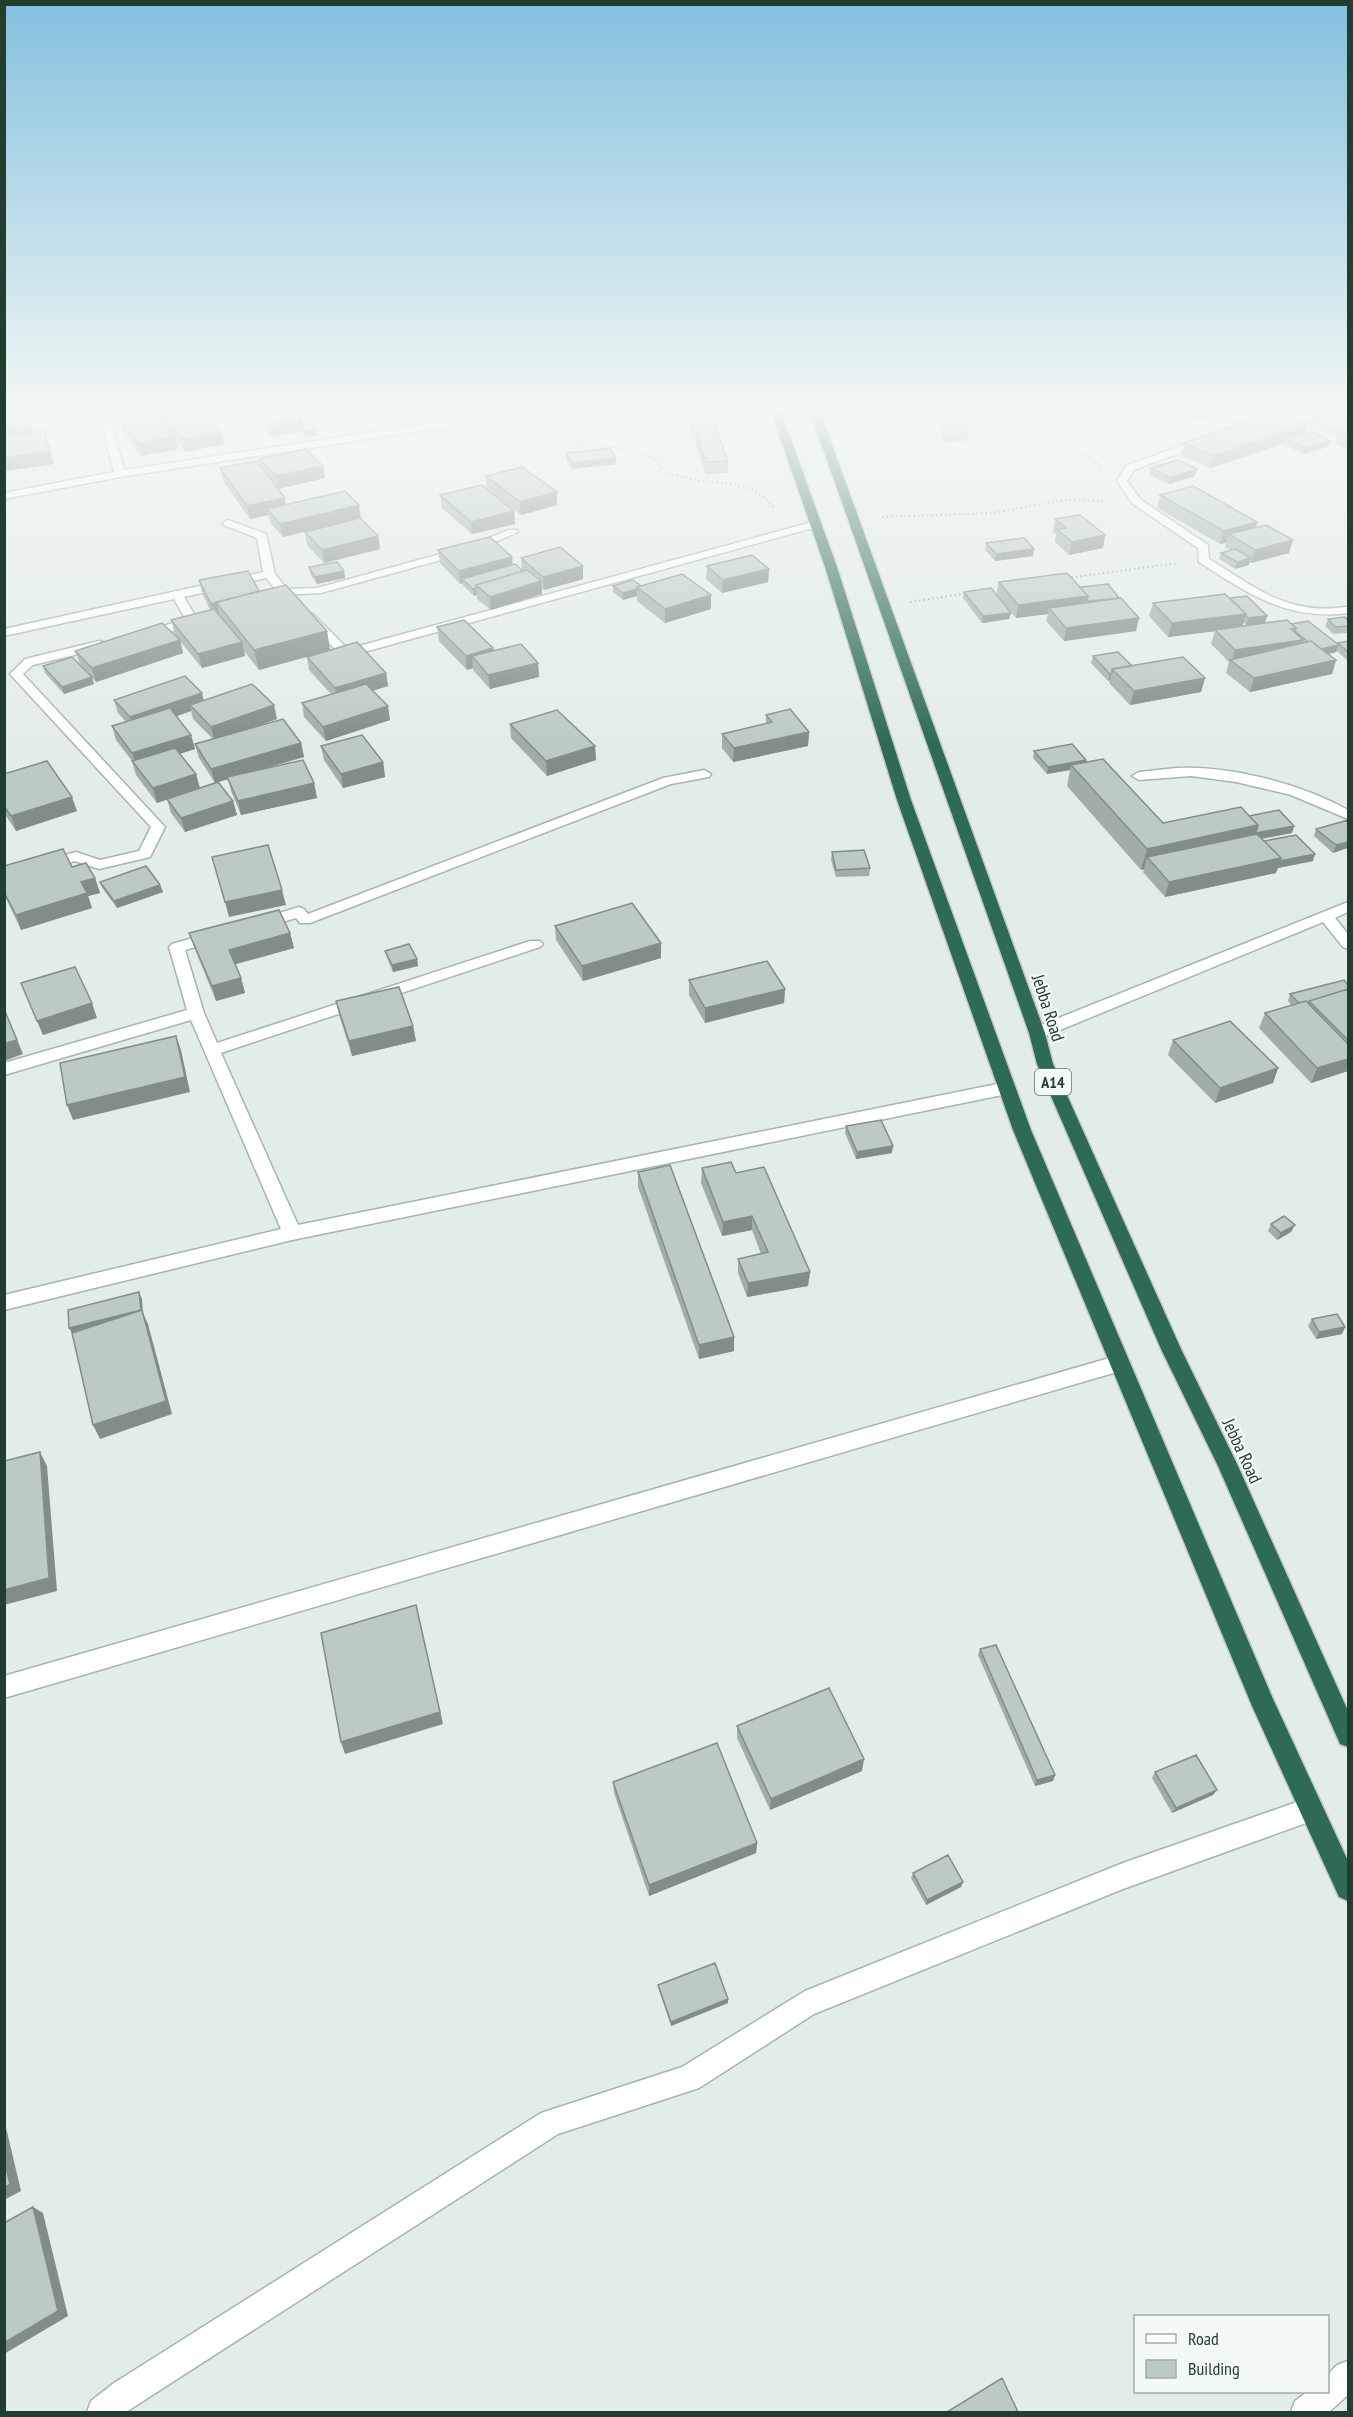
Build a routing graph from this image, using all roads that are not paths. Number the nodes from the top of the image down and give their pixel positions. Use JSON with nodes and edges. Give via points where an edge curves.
{"nodes":[{"id":1,"x":814,"y":519,"type":"edge"},
{"id":2,"x":855,"y":519,"type":"edge"},
{"id":3,"x":1162,"y":519,"type":"edge"},
{"id":4,"x":228,"y":523,"type":"dead end"},
{"id":5,"x":816,"y":524,"type":"junction"},
{"id":6,"x":513,"y":532,"type":"edge"},
{"id":7,"x":269,"y":574,"type":"junction"},
{"id":8,"x":284,"y":593,"type":"junction"},
{"id":9,"x":177,"y":596,"type":"junction"},
{"id":10,"x":1348,"y":610,"type":"edge"},
{"id":11,"x":4,"y":633,"type":"edge"},
{"id":12,"x":704,"y":774,"type":"dead end"},
{"id":13,"x":1139,"y":776,"type":"dead end"},
{"id":14,"x":1348,"y":815,"type":"edge"},
{"id":15,"x":4,"y":876,"type":"edge"},
{"id":16,"x":1348,"y":907,"type":"edge"},
{"id":17,"x":1327,"y":917,"type":"junction"},
{"id":18,"x":535,"y":944,"type":"dead end"},
{"id":19,"x":1348,"y":944,"type":"edge"},
{"id":20,"x":196,"y":1013,"type":"junction"},
{"id":21,"x":1037,"y":1033,"type":"junction"},
{"id":22,"x":212,"y":1050,"type":"junction"},
{"id":23,"x":4,"y":1069,"type":"edge"},
{"id":24,"x":1007,"y":1088,"type":"junction"},
{"id":25,"x":292,"y":1233,"type":"junction"},
{"id":26,"x":4,"y":1303,"type":"edge"},
{"id":27,"x":1120,"y":1363,"type":"junction"},
{"id":28,"x":4,"y":1687,"type":"edge"},
{"id":29,"x":1348,"y":1736,"type":"edge"},
{"id":30,"x":1311,"y":1809,"type":"junction"},
{"id":31,"x":1348,"y":1888,"type":"edge"},
{"id":32,"x":1348,"y":2376,"type":"edge"},
{"id":33,"x":1329,"y":2392,"type":"edge"},
{"id":34,"x":1328,"y":2393,"type":"edge"},
{"id":35,"x":102,"y":2412,"type":"edge"},
{"id":36,"x":1306,"y":2412,"type":"edge"}],
"edges":[{"from":1,"to":5,"type":"highway"},
{"from":2,"to":21,"type":"highway","name":"Jebba Road","number":"A14"},
{"from":3,"to":10,"type":"street","via":[[1204,547],[1203,560],[1271,602],[1298,610]]},
{"from":4,"to":7,"type":"street","via":[[262,536]]},
{"from":5,"to":8,"type":"street","via":[[346,653]]},
{"from":5,"to":24,"type":"highway","via":[[904,800]]},
{"from":6,"to":8,"type":"street","via":[[473,548],[317,591]]},
{"from":7,"to":8,"type":"street"},
{"from":7,"to":9,"type":"street"},
{"from":9,"to":11,"type":"street"},
{"from":9,"to":15,"type":"street","via":[[193,622],[29,662],[16,674],[158,827],[145,854],[99,865],[76,856]]},
{"from":12,"to":20,"type":"street","via":[[668,781],[305,920],[299,912],[177,947]]},
{"from":13,"to":14,"type":"street","via":[[1197,772],[1283,789],[1331,804]]},
{"from":16,"to":17,"type":"street"},
{"from":17,"to":19,"type":"street"},
{"from":17,"to":21,"type":"street"},
{"from":18,"to":22,"type":"street"},
{"from":20,"to":22,"type":"street"},
{"from":20,"to":23,"type":"street"},
{"from":21,"to":29,"type":"highway","name":"Jebba Road","number":"A14","via":[[1045,1064],[1171,1349],[1228,1466]]},
{"from":22,"to":25,"type":"street"},
{"from":24,"to":25,"type":"street"},
{"from":24,"to":27,"type":"highway"},
{"from":25,"to":26,"type":"street"},
{"from":27,"to":28,"type":"street"},
{"from":27,"to":30,"type":"highway"},
{"from":30,"to":31,"type":"highway"},
{"from":30,"to":35,"type":"street","via":[[1123,1876],[805,2004],[688,2078],[551,2123]]},
{"from":32,"to":33,"type":"street"},
{"from":34,"to":36,"type":"street"}]}
